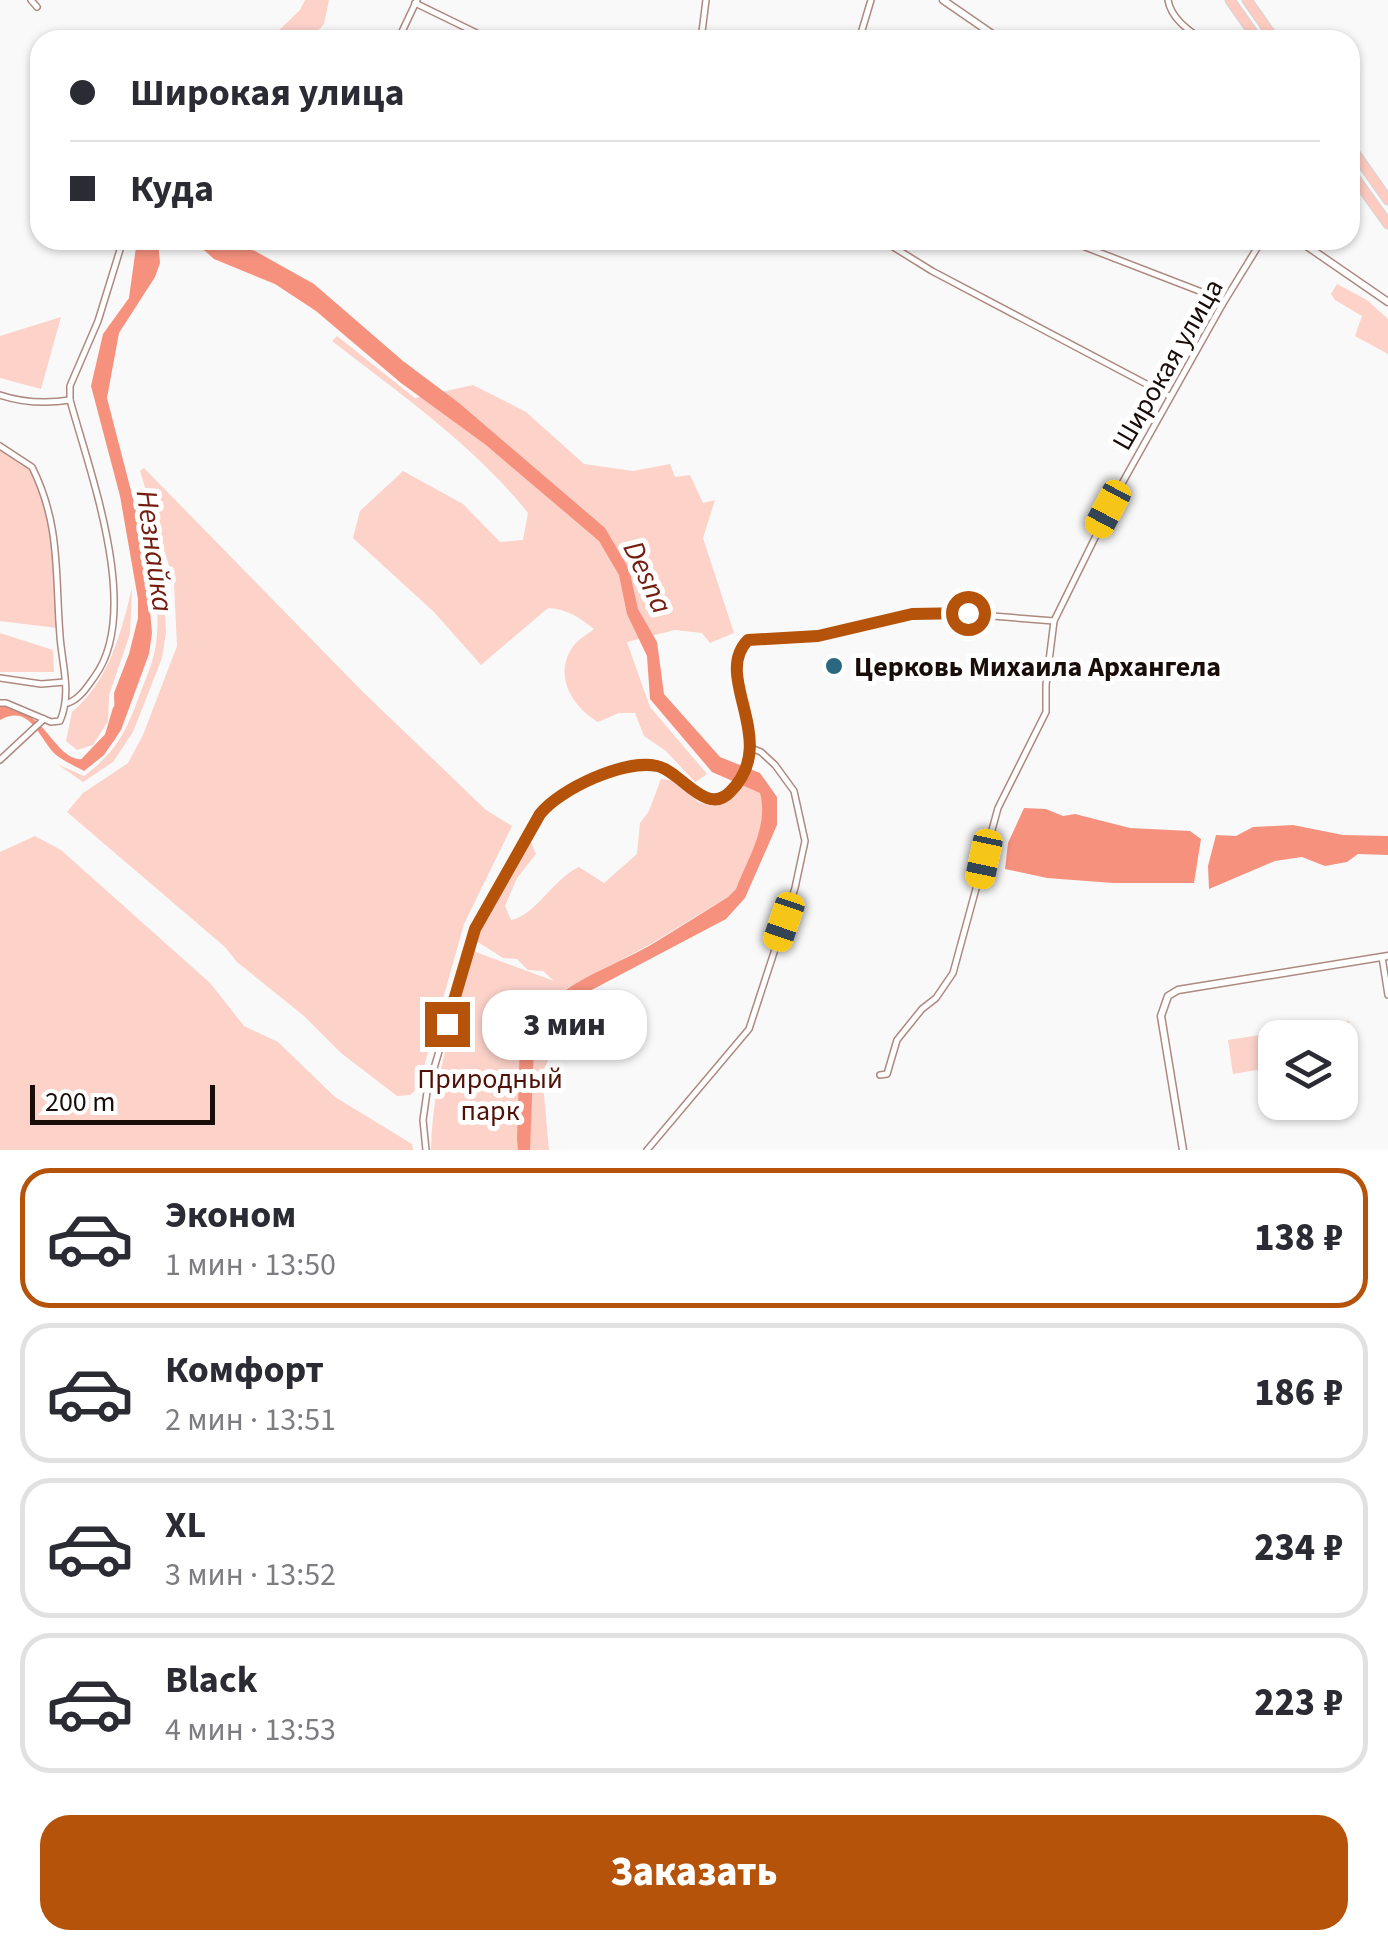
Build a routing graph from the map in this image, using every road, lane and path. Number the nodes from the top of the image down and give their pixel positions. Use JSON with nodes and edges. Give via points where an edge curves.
{"nodes":[{"id":1,"x":31,"y":0,"type":"edge"},
{"id":2,"x":706,"y":0,"type":"edge"},
{"id":3,"x":871,"y":0,"type":"edge"},
{"id":4,"x":943,"y":0,"type":"edge"},
{"id":5,"x":1168,"y":0,"type":"edge"},
{"id":6,"x":1230,"y":0,"type":"edge"},
{"id":7,"x":1247,"y":0,"type":"edge"},
{"id":8,"x":416,"y":2,"type":"edge"},
{"id":9,"x":38,"y":7,"type":"dead end"},
{"id":10,"x":403,"y":30,"type":"edge"},
{"id":11,"x":471,"y":30,"type":"edge"},
{"id":12,"x":702,"y":30,"type":"edge"},
{"id":13,"x":861,"y":30,"type":"edge"},
{"id":14,"x":986,"y":30,"type":"edge"},
{"id":15,"x":1188,"y":30,"type":"edge"},
{"id":16,"x":1251,"y":30,"type":"edge"},
{"id":17,"x":1268,"y":30,"type":"edge"},
{"id":18,"x":1360,"y":160,"type":"edge"},
{"id":19,"x":1360,"y":185,"type":"edge"},
{"id":20,"x":1388,"y":200,"type":"edge"},
{"id":21,"x":1388,"y":225,"type":"edge"},
{"id":22,"x":120,"y":250,"type":"edge"},
{"id":23,"x":899,"y":250,"type":"edge"},
{"id":24,"x":1093,"y":250,"type":"edge"},
{"id":25,"x":1256,"y":250,"type":"edge"},
{"id":26,"x":1313,"y":250,"type":"edge"},
{"id":27,"x":1388,"y":302,"type":"edge"},
{"id":28,"x":1222,"y":305,"type":"junction"},
{"id":29,"x":0,"y":395,"type":"edge"},
{"id":30,"x":1170,"y":396,"type":"junction"},
{"id":31,"x":70,"y":400,"type":"junction"},
{"id":32,"x":0,"y":446,"type":"edge"},
{"id":33,"x":1054,"y":620,"type":"junction"},
{"id":34,"x":0,"y":678,"type":"edge"},
{"id":35,"x":66,"y":682,"type":"junction"},
{"id":36,"x":68,"y":702,"type":"junction"},
{"id":37,"x":0,"y":703,"type":"edge"},
{"id":38,"x":42,"y":721,"type":"junction"},
{"id":39,"x":751,"y":748,"type":"junction"},
{"id":40,"x":0,"y":760,"type":"edge"},
{"id":41,"x":1385,"y":957,"type":"edge"},
{"id":42,"x":1388,"y":995,"type":"edge"},
{"id":43,"x":880,"y":1074,"type":"dead end"},
{"id":44,"x":426,"y":1150,"type":"edge"},
{"id":45,"x":647,"y":1150,"type":"edge"},
{"id":46,"x":1183,"y":1150,"type":"edge"}],
"edges":[{"from":1,"to":9,"type":"street"},
{"from":2,"to":12,"type":"street"},
{"from":3,"to":13,"type":"street"},
{"from":4,"to":14,"type":"street"},
{"from":5,"to":15,"type":"street"},
{"from":6,"to":16,"type":"highway"},
{"from":7,"to":17,"type":"highway"},
{"from":8,"to":10,"type":"street"},
{"from":8,"to":11,"type":"street"},
{"from":18,"to":20,"type":"highway"},
{"from":19,"to":21,"type":"highway"},
{"from":22,"to":31,"type":"street"},
{"from":23,"to":30,"type":"street"},
{"from":24,"to":28,"type":"street"},
{"from":25,"to":28,"type":"street","name":"Широкая улица"},
{"from":26,"to":27,"type":"street"},
{"from":28,"to":30,"type":"street","name":"Широкая улица"},
{"from":29,"to":31,"type":"street","via":[[48,404]]},
{"from":30,"to":33,"type":"street","name":"Широкая улица"},
{"from":31,"to":36,"type":"street","via":[[111,559],[115,624],[107,660]]},
{"from":32,"to":35,"type":"street","via":[[26,460],[39,480],[57,548]]},
{"from":33,"to":39,"type":"street","via":[[942,612],[818,636],[748,640],[739,649],[736,677]]},
{"from":33,"to":43,"type":"street","via":[[1046,712],[998,808],[953,974],[897,1040],[887,1074]]},
{"from":34,"to":35,"type":"street"},
{"from":35,"to":36,"type":"street"},
{"from":36,"to":38,"type":"street","via":[[60,720]]},
{"from":37,"to":38,"type":"street"},
{"from":38,"to":40,"type":"street"},
{"from":39,"to":44,"type":"street","via":[[730,793],[712,800],[670,770],[641,766],[584,782],[551,800],[475,929],[427,1092]]},
{"from":39,"to":45,"type":"street","via":[[776,765],[794,791],[805,841],[795,888],[749,1029]]},
{"from":41,"to":42,"type":"street"},
{"from":41,"to":46,"type":"street","via":[[1168,996],[1161,1008]]}]}
